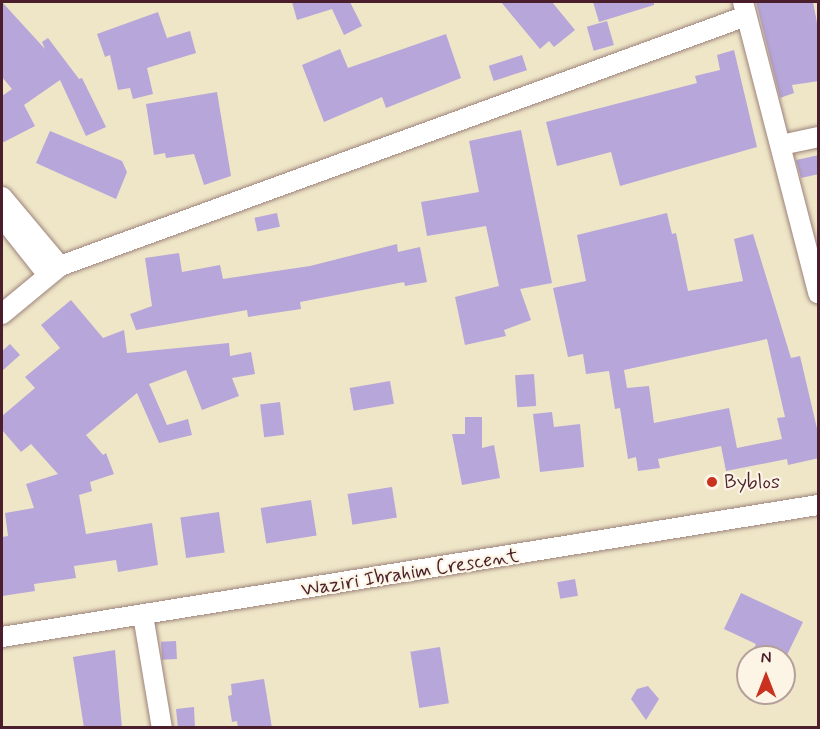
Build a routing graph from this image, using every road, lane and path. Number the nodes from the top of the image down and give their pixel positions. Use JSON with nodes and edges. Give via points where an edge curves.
{"nodes":[{"id":1,"x":744,"y":9,"type":"edge"},
{"id":2,"x":819,"y":137,"type":"edge"},
{"id":3,"x":781,"y":145,"type":"junction"},
{"id":4,"x":2,"y":197,"type":"edge"},
{"id":5,"x":2,"y":218,"type":"edge"},
{"id":6,"x":54,"y":271,"type":"junction"},
{"id":7,"x":819,"y":293,"type":"edge"},
{"id":8,"x":2,"y":314,"type":"edge"},
{"id":9,"x":819,"y":506,"type":"edge"},
{"id":10,"x":143,"y":615,"type":"junction"},
{"id":11,"x":2,"y":637,"type":"edge"},
{"id":12,"x":162,"y":728,"type":"edge"}],
"edges":[{"from":1,"to":3,"type":"street"},
{"from":1,"to":6,"type":"street"},
{"from":2,"to":3,"type":"street"},
{"from":3,"to":7,"type":"street"},
{"from":4,"to":6,"type":"street"},
{"from":5,"to":6,"type":"street"},
{"from":6,"to":8,"type":"street"},
{"from":9,"to":10,"type":"street","name":"Waziri Ibrahim Crescent"},
{"from":10,"to":11,"type":"street","name":"Waziri Ibrahim Crescent"},
{"from":10,"to":12,"type":"street"}]}
